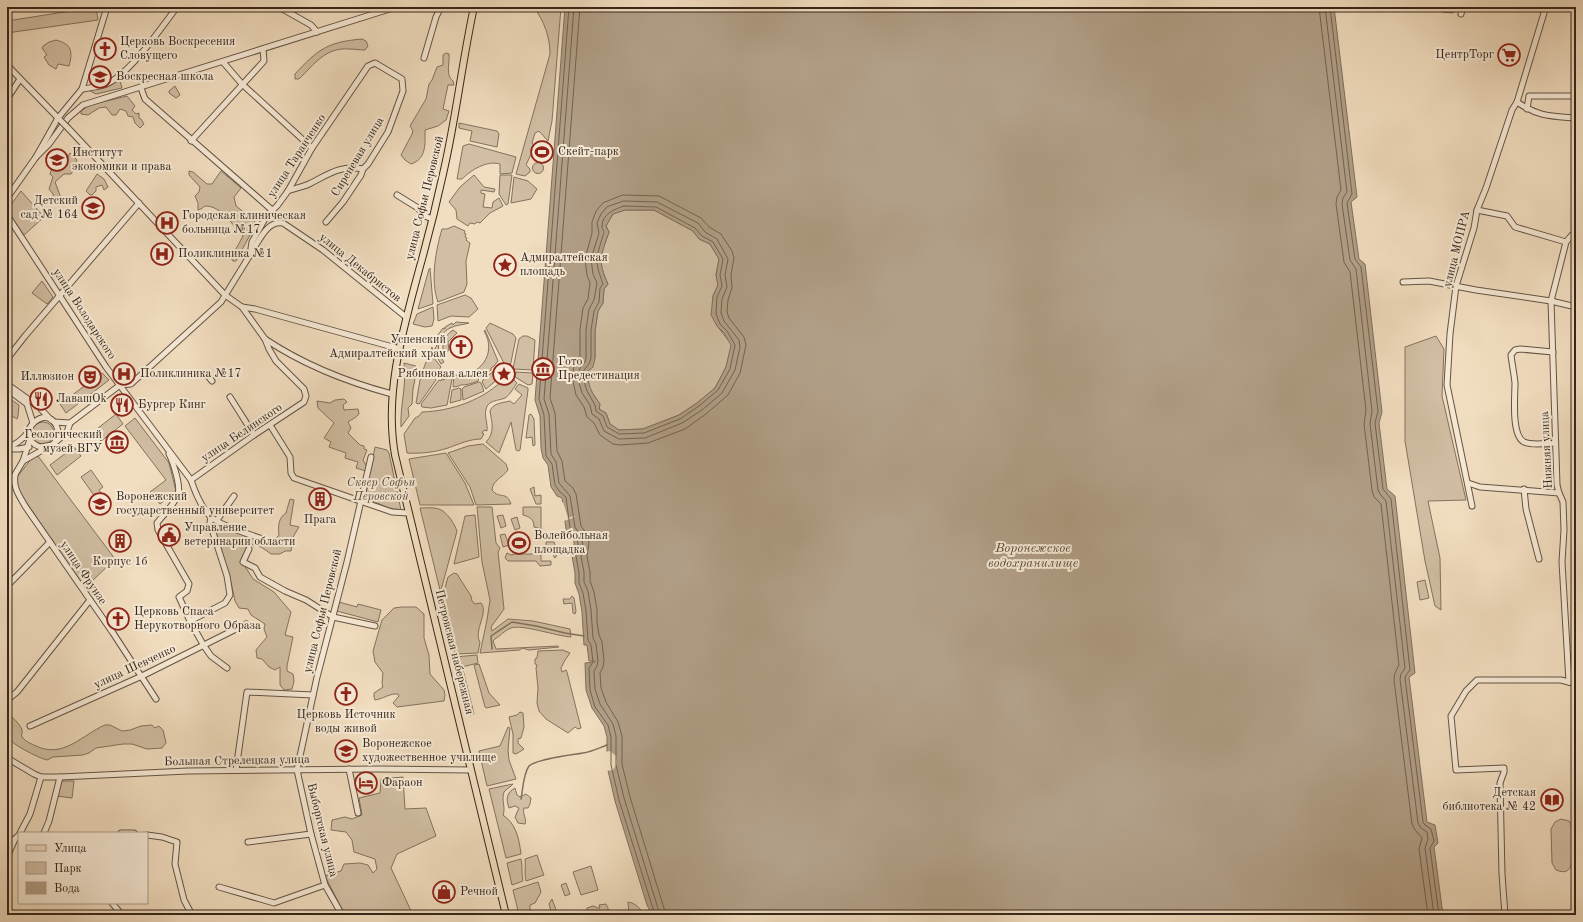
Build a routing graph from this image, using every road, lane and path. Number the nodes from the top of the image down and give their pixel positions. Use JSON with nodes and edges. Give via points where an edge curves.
{"nodes":[{"id":1,"x":107,"y":7,"type":"edge"},
{"id":2,"x":177,"y":7,"type":"edge"},
{"id":3,"x":279,"y":7,"type":"edge"},
{"id":4,"x":396,"y":7,"type":"edge"},
{"id":5,"x":441,"y":7,"type":"edge"},
{"id":6,"x":474,"y":7,"type":"edge"},
{"id":7,"x":1463,"y":7,"type":"edge"},
{"id":8,"x":1542,"y":7,"type":"edge"},
{"id":9,"x":1461,"y":14,"type":"dead end"},
{"id":10,"x":317,"y":32,"type":"junction"},
{"id":11,"x":263,"y":49,"type":"junction"},
{"id":12,"x":424,"y":58,"type":"dead end"},
{"id":13,"x":223,"y":62,"type":"junction"},
{"id":14,"x":7,"y":65,"type":"edge"},
{"id":15,"x":399,"y":77,"type":"joint"},
{"id":16,"x":20,"y":80,"type":"junction"},
{"id":17,"x":242,"y":84,"type":"junction"},
{"id":18,"x":141,"y":88,"type":"junction"},
{"id":19,"x":82,"y":90,"type":"junction"},
{"id":20,"x":1576,"y":96,"type":"edge"},
{"id":21,"x":7,"y":99,"type":"edge"},
{"id":22,"x":1517,"y":102,"type":"junction"},
{"id":23,"x":1527,"y":109,"type":"junction"},
{"id":24,"x":1576,"y":118,"type":"edge"},
{"id":25,"x":59,"y":119,"type":"junction"},
{"id":26,"x":191,"y":141,"type":"junction"},
{"id":27,"x":312,"y":148,"type":"junction"},
{"id":28,"x":36,"y":157,"type":"junction"},
{"id":29,"x":363,"y":169,"type":"junction"},
{"id":30,"x":288,"y":191,"type":"junction"},
{"id":31,"x":397,"y":195,"type":"dead end"},
{"id":32,"x":7,"y":198,"type":"edge"},
{"id":33,"x":139,"y":203,"type":"junction"},
{"id":34,"x":272,"y":210,"type":"junction"},
{"id":35,"x":1477,"y":210,"type":"junction"},
{"id":36,"x":7,"y":215,"type":"edge"},
{"id":37,"x":432,"y":219,"type":"junction"},
{"id":38,"x":326,"y":222,"type":"dead end"},
{"id":39,"x":1576,"y":235,"type":"edge"},
{"id":40,"x":1566,"y":242,"type":"junction"},
{"id":41,"x":250,"y":255,"type":"junction"},
{"id":42,"x":1403,"y":282,"type":"dead end"},
{"id":43,"x":1456,"y":286,"type":"junction"},
{"id":44,"x":61,"y":295,"type":"junction"},
{"id":45,"x":225,"y":295,"type":"junction"},
{"id":46,"x":1551,"y":301,"type":"junction"},
{"id":47,"x":242,"y":307,"type":"junction"},
{"id":48,"x":1576,"y":307,"type":"edge"},
{"id":49,"x":406,"y":317,"type":"junction"},
{"id":50,"x":265,"y":339,"type":"junction"},
{"id":51,"x":400,"y":349,"type":"junction"},
{"id":52,"x":1553,"y":352,"type":"junction"},
{"id":53,"x":7,"y":359,"type":"edge"},
{"id":54,"x":208,"y":375,"type":"dead end"},
{"id":55,"x":212,"y":381,"type":"dead end"},
{"id":56,"x":7,"y":384,"type":"edge"},
{"id":57,"x":120,"y":384,"type":"junction"},
{"id":58,"x":7,"y":390,"type":"edge"},
{"id":59,"x":392,"y":394,"type":"junction"},
{"id":60,"x":230,"y":397,"type":"dead end"},
{"id":61,"x":53,"y":421,"type":"junction"},
{"id":62,"x":33,"y":423,"type":"junction"},
{"id":63,"x":70,"y":423,"type":"junction"},
{"id":64,"x":270,"y":426,"type":"junction"},
{"id":65,"x":29,"y":431,"type":"junction"},
{"id":66,"x":254,"y":435,"type":"junction"},
{"id":67,"x":30,"y":439,"type":"junction"},
{"id":68,"x":54,"y":442,"type":"junction"},
{"id":69,"x":1555,"y":443,"type":"junction"},
{"id":70,"x":35,"y":445,"type":"junction"},
{"id":71,"x":48,"y":446,"type":"junction"},
{"id":72,"x":167,"y":447,"type":"junction"},
{"id":73,"x":7,"y":448,"type":"edge"},
{"id":74,"x":28,"y":448,"type":"junction"},
{"id":75,"x":14,"y":449,"type":"junction"},
{"id":76,"x":370,"y":457,"type":"dead end"},
{"id":77,"x":23,"y":461,"type":"junction"},
{"id":78,"x":15,"y":475,"type":"junction"},
{"id":79,"x":191,"y":480,"type":"junction"},
{"id":80,"x":1468,"y":483,"type":"junction"},
{"id":81,"x":7,"y":488,"type":"edge"},
{"id":82,"x":1524,"y":489,"type":"junction"},
{"id":83,"x":1559,"y":493,"type":"junction"},
{"id":84,"x":234,"y":496,"type":"dead end"},
{"id":85,"x":362,"y":500,"type":"junction"},
{"id":86,"x":1472,"y":506,"type":"dead end"},
{"id":87,"x":408,"y":512,"type":"junction"},
{"id":88,"x":211,"y":517,"type":"junction"},
{"id":89,"x":217,"y":520,"type":"junction"},
{"id":90,"x":260,"y":538,"type":"dead end"},
{"id":91,"x":50,"y":542,"type":"junction"},
{"id":92,"x":249,"y":549,"type":"dead end"},
{"id":93,"x":1539,"y":559,"type":"dead end"},
{"id":94,"x":7,"y":586,"type":"edge"},
{"id":95,"x":90,"y":600,"type":"junction"},
{"id":96,"x":333,"y":617,"type":"junction"},
{"id":97,"x":190,"y":621,"type":"junction"},
{"id":98,"x":246,"y":624,"type":"dead end"},
{"id":99,"x":375,"y":626,"type":"dead end"},
{"id":100,"x":204,"y":646,"type":"junction"},
{"id":101,"x":227,"y":668,"type":"dead end"},
{"id":102,"x":142,"y":676,"type":"junction"},
{"id":103,"x":1569,"y":682,"type":"junction"},
{"id":104,"x":1576,"y":684,"type":"edge"},
{"id":105,"x":313,"y":695,"type":"junction"},
{"id":106,"x":156,"y":699,"type":"dead end"},
{"id":107,"x":7,"y":700,"type":"edge"},
{"id":108,"x":30,"y":726,"type":"dead end"},
{"id":109,"x":7,"y":758,"type":"edge"},
{"id":110,"x":349,"y":769,"type":"junction"},
{"id":111,"x":236,"y":770,"type":"junction"},
{"id":112,"x":297,"y":770,"type":"junction"},
{"id":113,"x":471,"y":770,"type":"junction"},
{"id":114,"x":42,"y":776,"type":"junction"},
{"id":115,"x":60,"y":777,"type":"junction"},
{"id":116,"x":358,"y":813,"type":"dead end"},
{"id":117,"x":21,"y":832,"type":"edge"},
{"id":118,"x":44,"y":832,"type":"edge"},
{"id":119,"x":311,"y":834,"type":"junction"},
{"id":120,"x":148,"y":835,"type":"edge"},
{"id":121,"x":18,"y":836,"type":"edge"},
{"id":122,"x":15,"y":839,"type":"junction"},
{"id":123,"x":248,"y":842,"type":"dead end"},
{"id":124,"x":7,"y":843,"type":"edge"},
{"id":125,"x":7,"y":857,"type":"edge"},
{"id":126,"x":325,"y":885,"type":"junction"},
{"id":127,"x":219,"y":887,"type":"dead end"},
{"id":128,"x":113,"y":904,"type":"edge"},
{"id":129,"x":122,"y":915,"type":"edge"},
{"id":130,"x":192,"y":915,"type":"edge"},
{"id":131,"x":342,"y":915,"type":"edge"},
{"id":132,"x":506,"y":915,"type":"edge"},
{"id":133,"x":1505,"y":915,"type":"edge"}],
"edges":[{"from":1,"to":19,"type":"street"},
{"from":2,"to":19,"type":"street","via":[[125,72],[105,85]]},
{"from":3,"to":10,"type":"street","via":[[312,25]]},
{"from":4,"to":10,"type":"street"},
{"from":5,"to":12,"type":"street"},
{"from":6,"to":37,"type":"main road","name":"улица Софьи Перовской","via":[[451,138]]},
{"from":7,"to":9,"type":"street"},
{"from":8,"to":22,"type":"street","name":"улица МОПРА","via":[[1544,13]]},
{"from":10,"to":11,"type":"street"},
{"from":11,"to":13,"type":"street"},
{"from":11,"to":17,"type":"street","via":[[264,61]]},
{"from":13,"to":17,"type":"street"},
{"from":13,"to":18,"type":"street"},
{"from":14,"to":16,"type":"street"},
{"from":15,"to":27,"type":"street","name":"улица Таранченко","via":[[375,62],[368,66]]},
{"from":15,"to":29,"type":"street","name":"Сиреневая улица","via":[[404,84],[403,91],[388,132]]},
{"from":16,"to":21,"type":"street"},
{"from":16,"to":25,"type":"street"},
{"from":17,"to":26,"type":"street"},
{"from":17,"to":27,"type":"street"},
{"from":18,"to":26,"type":"street","via":[[145,99]]},
{"from":18,"to":28,"type":"street","via":[[83,105],[71,115]]},
{"from":19,"to":25,"type":"street"},
{"from":20,"to":23,"type":"street","via":[[1529,96]]},
{"from":22,"to":23,"type":"street"},
{"from":22,"to":35,"type":"street","name":"улица МОПРА"},
{"from":23,"to":24,"type":"street","via":[[1542,116]]},
{"from":25,"to":28,"type":"street"},
{"from":25,"to":33,"type":"street","bridge":true},
{"from":26,"to":34,"type":"street"},
{"from":27,"to":30,"type":"street","name":"улица Таранченко"},
{"from":28,"to":32,"type":"street"},
{"from":29,"to":30,"type":"street","name":"Сиреневая улица","via":[[342,168]]},
{"from":29,"to":38,"type":"street","name":"Сиреневая улица","via":[[343,202]]},
{"from":30,"to":34,"type":"street","name":"улица Таранченко"},
{"from":31,"to":37,"type":"street"},
{"from":33,"to":44,"type":"street"},
{"from":33,"to":45,"type":"street"},
{"from":34,"to":41,"type":"street","name":"улица Таранченко","via":[[252,242]]},
{"from":35,"to":40,"type":"street","via":[[1507,216],[1515,227]]},
{"from":35,"to":43,"type":"street","name":"улица МОПРА"},
{"from":36,"to":44,"type":"street","name":"улица Володарского"},
{"from":37,"to":49,"type":"main road","name":"улица Софьи Перовской"},
{"from":39,"to":40,"type":"street","via":[[1572,235]]},
{"from":40,"to":46,"type":"street","name":"Нижняя улица"},
{"from":41,"to":45,"type":"street","name":"улица Таранченко"},
{"from":41,"to":49,"type":"street","name":"улица Декабристов","via":[[266,229],[273,224],[283,223],[323,250]]},
{"from":42,"to":43,"type":"street","via":[[1429,281]]},
{"from":43,"to":46,"type":"street"},
{"from":43,"to":80,"type":"street","name":"улица МОПРА","via":[[1447,385]]},
{"from":44,"to":53,"type":"street"},
{"from":44,"to":57,"type":"street","name":"улица Володарского","via":[[106,367]]},
{"from":45,"to":47,"type":"street"},
{"from":45,"to":57,"type":"street","name":"улица Таранченко","via":[[209,314],[131,384]]},
{"from":46,"to":48,"type":"street"},
{"from":46,"to":52,"type":"street","name":"Нижняя улица"},
{"from":47,"to":50,"type":"street"},
{"from":47,"to":51,"type":"street"},
{"from":49,"to":51,"type":"main road","name":"улица Софьи Перовской"},
{"from":50,"to":59,"type":"street","via":[[283,351],[344,380]]},
{"from":50,"to":64,"type":"street","name":"улица Белинского","via":[[276,361],[304,389],[306,396],[304,402]]},
{"from":51,"to":59,"type":"main road","name":"улица Софьи Перовской"},
{"from":52,"to":69,"type":"street","name":"Нижняя улица"},
{"from":52,"to":69,"type":"street","via":[[1520,349],[1511,355],[1519,438],[1534,444]]},
{"from":54,"to":55,"type":"street"},
{"from":56,"to":61,"type":"street","via":[[39,407]]},
{"from":57,"to":63,"type":"street","name":"улица Таранченко"},
{"from":57,"to":72,"type":"street","name":"улица Володарского"},
{"from":58,"to":62,"type":"street","via":[[27,404]]},
{"from":59,"to":87,"type":"main road","name":"Петровская набережная","via":[[392,439]]},
{"from":60,"to":66,"type":"street"},
{"from":61,"to":62,"type":"street","via":[[42,418]]},
{"from":61,"to":63,"type":"street"},
{"from":61,"to":68,"type":"street","via":[[58,431]]},
{"from":62,"to":65,"type":"street"},
{"from":63,"to":68,"type":"street","name":"улица Таранченко","via":[[67,432]]},
{"from":64,"to":66,"type":"street","name":"улица Белинского"},
{"from":64,"to":85,"type":"street","via":[[290,457],[290,473],[294,478]]},
{"from":65,"to":67,"type":"street"},
{"from":65,"to":73,"type":"street","via":[[17,444]]},
{"from":66,"to":79,"type":"street","name":"улица Белинского"},
{"from":67,"to":70,"type":"street"},
{"from":67,"to":74,"type":"street"},
{"from":68,"to":71,"type":"street"},
{"from":69,"to":83,"type":"street","name":"Нижняя улица"},
{"from":70,"to":71,"type":"street"},
{"from":70,"to":74,"type":"street"},
{"from":71,"to":77,"type":"street"},
{"from":72,"to":79,"type":"street","name":"улица Володарского"},
{"from":72,"to":97,"type":"street","via":[[180,489],[178,496],[157,523],[158,530],[189,584],[187,591],[179,598]]},
{"from":73,"to":75,"type":"street"},
{"from":74,"to":75,"type":"street"},
{"from":74,"to":77,"type":"street"},
{"from":75,"to":77,"type":"street"},
{"from":76,"to":85,"type":"street","name":"улица Софьи Перовской"},
{"from":77,"to":78,"type":"street"},
{"from":78,"to":81,"type":"street"},
{"from":78,"to":91,"type":"street","name":"улица Фрунзе","via":[[16,491]]},
{"from":79,"to":88,"type":"street","name":"улица Володарского","via":[[196,494]]},
{"from":80,"to":82,"type":"street","via":[[1480,487]]},
{"from":80,"to":86,"type":"street","name":"улица МОПРА"},
{"from":82,"to":83,"type":"street"},
{"from":82,"to":93,"type":"street","via":[[1526,509]]},
{"from":83,"to":103,"type":"street","name":"Нижняя улица","via":[[1563,502],[1562,562]]},
{"from":84,"to":89,"type":"street"},
{"from":85,"to":87,"type":"street","via":[[392,512]]},
{"from":85,"to":96,"type":"street","name":"улица Софьи Перовской"},
{"from":87,"to":113,"type":"main road","name":"Петровская набережная"},
{"from":88,"to":89,"type":"street"},
{"from":88,"to":97,"type":"street","via":[[210,523],[227,576],[230,595],[225,603]]},
{"from":89,"to":90,"type":"street"},
{"from":91,"to":94,"type":"street"},
{"from":91,"to":95,"type":"street","name":"улица Фрунзе"},
{"from":92,"to":96,"type":"street","via":[[243,562],[255,568],[260,577]]},
{"from":95,"to":102,"type":"street","name":"улица Фрунзе"},
{"from":95,"to":107,"type":"street","via":[[17,692]]},
{"from":96,"to":99,"type":"street"},
{"from":96,"to":105,"type":"street","name":"улица Софьи Перовской"},
{"from":97,"to":100,"type":"street"},
{"from":98,"to":100,"type":"street","name":"улица Шевченко"},
{"from":100,"to":101,"type":"street","via":[[211,656]]},
{"from":100,"to":102,"type":"street","name":"улица Шевченко"},
{"from":102,"to":106,"type":"street","name":"улица Фрунзе"},
{"from":102,"to":108,"type":"street","name":"улица Шевченко"},
{"from":103,"to":104,"type":"street"},
{"from":103,"to":133,"type":"street","via":[[1477,680],[1466,691],[1451,716],[1456,770],[1504,768],[1500,791]]},
{"from":105,"to":111,"type":"street","via":[[247,692]]},
{"from":105,"to":112,"type":"street","name":"улица Софьи Перовской"},
{"from":109,"to":114,"type":"street","name":"Большая Стрелецкая улица"},
{"from":110,"to":112,"type":"street","name":"Большая Стрелецкая улица"},
{"from":110,"to":113,"type":"street","name":"Большая Стрелецкая улица"},
{"from":110,"to":116,"type":"street"},
{"from":111,"to":112,"type":"street","name":"Большая Стрелецкая улица"},
{"from":111,"to":115,"type":"street","name":"Большая Стрелецкая улица"},
{"from":112,"to":119,"type":"street","name":"Выборгская улица"},
{"from":113,"to":132,"type":"main road","name":"Петровская набережная"},
{"from":114,"to":115,"type":"street","name":"Большая Стрелецкая улица"},
{"from":114,"to":117,"type":"street","via":[[30,814]]},
{"from":115,"to":118,"type":"street"},
{"from":119,"to":123,"type":"street"},
{"from":119,"to":126,"type":"street","name":"Выборгская улица"},
{"from":120,"to":130,"type":"street","via":[[177,842],[175,864],[184,900]]},
{"from":121,"to":122,"type":"street"},
{"from":122,"to":124,"type":"street"},
{"from":122,"to":125,"type":"street"},
{"from":126,"to":127,"type":"street","via":[[274,903]]},
{"from":126,"to":131,"type":"street","name":"Выборгская улица"},
{"from":128,"to":129,"type":"street"}]}
